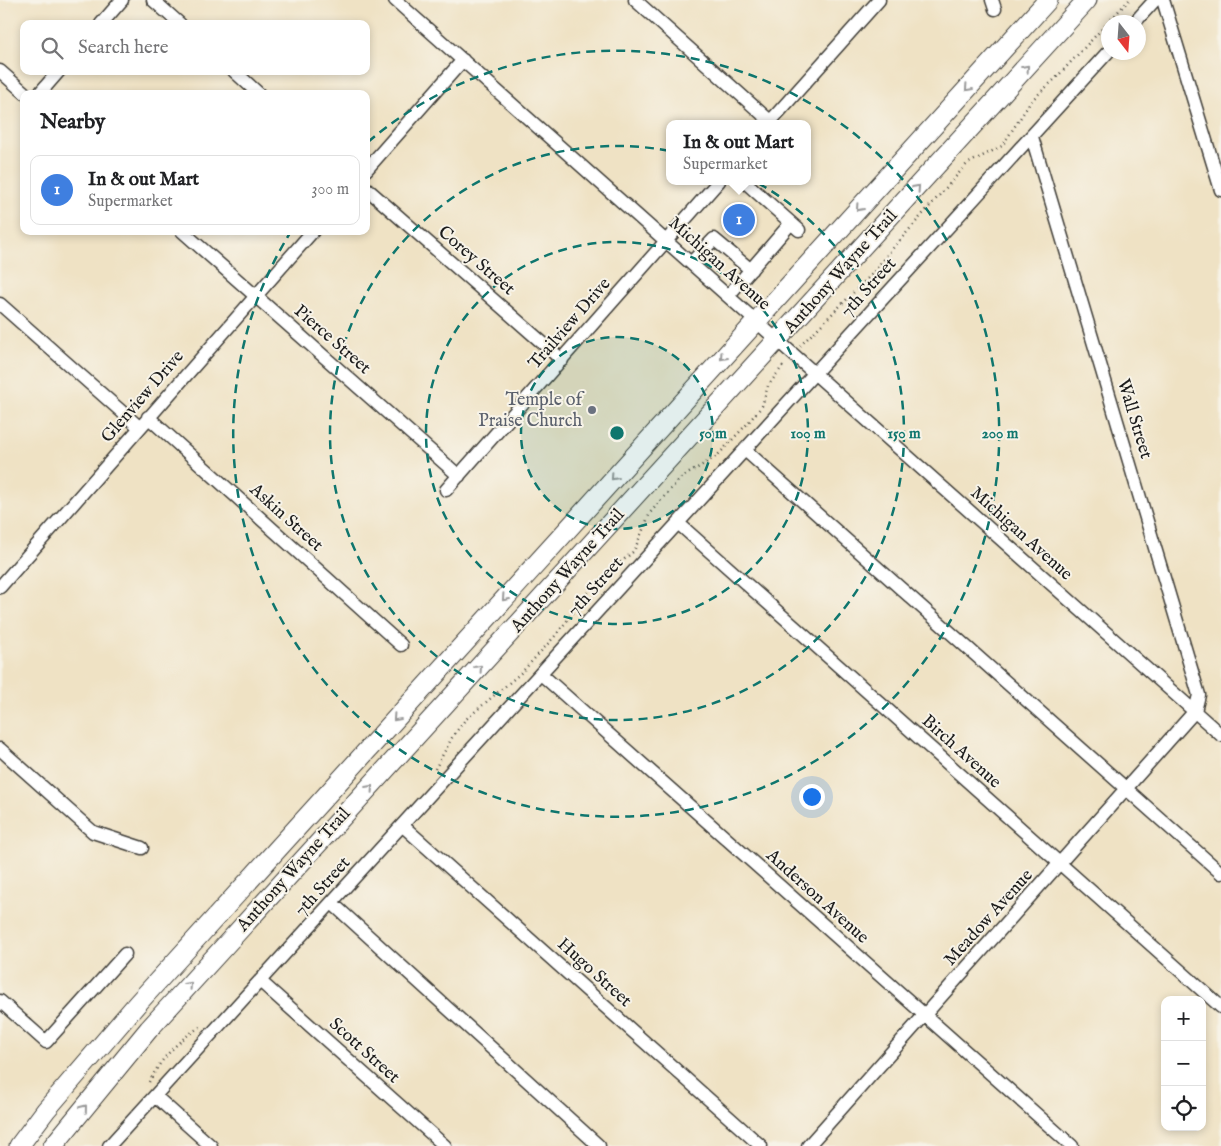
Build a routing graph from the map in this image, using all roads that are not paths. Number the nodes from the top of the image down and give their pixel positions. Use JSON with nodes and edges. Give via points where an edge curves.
{"nodes":[{"id":1,"x":122,"y":0,"type":"edge"},
{"id":2,"x":152,"y":0,"type":"edge"},
{"id":3,"x":395,"y":0,"type":"edge"},
{"id":4,"x":635,"y":0,"type":"edge"},
{"id":5,"x":1048,"y":0,"type":"edge"},
{"id":6,"x":1087,"y":0,"type":"edge"},
{"id":7,"x":1155,"y":0,"type":"edge"},
{"id":8,"x":1162,"y":0,"type":"edge"},
{"id":9,"x":876,"y":1,"type":"edge"},
{"id":10,"x":1141,"y":15,"type":"edge"},
{"id":11,"x":104,"y":20,"type":"edge"},
{"id":12,"x":175,"y":20,"type":"edge"},
{"id":13,"x":463,"y":60,"type":"junction"},
{"id":14,"x":1101,"y":60,"type":"edge"},
{"id":15,"x":0,"y":71,"type":"edge"},
{"id":16,"x":56,"y":75,"type":"edge"},
{"id":17,"x":238,"y":75,"type":"edge"},
{"id":18,"x":21,"y":90,"type":"edge"},
{"id":19,"x":42,"y":90,"type":"edge"},
{"id":20,"x":255,"y":90,"type":"edge"},
{"id":21,"x":767,"y":120,"type":"edge"},
{"id":22,"x":771,"y":120,"type":"edge"},
{"id":23,"x":1032,"y":137,"type":"junction"},
{"id":24,"x":370,"y":165,"type":"edge"},
{"id":25,"x":715,"y":185,"type":"edge"},
{"id":26,"x":748,"y":185,"type":"edge"},
{"id":27,"x":1221,"y":190,"type":"edge"},
{"id":28,"x":370,"y":192,"type":"edge"},
{"id":29,"x":186,"y":235,"type":"edge"},
{"id":30,"x":310,"y":235,"type":"edge"},
{"id":31,"x":666,"y":241,"type":"junction"},
{"id":32,"x":691,"y":263,"type":"junction"},
{"id":33,"x":750,"y":270,"type":"junction"},
{"id":34,"x":728,"y":296,"type":"junction"},
{"id":35,"x":256,"y":297,"type":"junction"},
{"id":36,"x":0,"y":304,"type":"edge"},
{"id":37,"x":756,"y":321,"type":"junction"},
{"id":38,"x":778,"y":341,"type":"junction"},
{"id":39,"x":562,"y":360,"type":"junction"},
{"id":40,"x":815,"y":374,"type":"junction"},
{"id":41,"x":144,"y":422,"type":"junction"},
{"id":42,"x":745,"y":450,"type":"junction"},
{"id":43,"x":459,"y":476,"type":"junction"},
{"id":44,"x":446,"y":490,"type":"dead end"},
{"id":45,"x":678,"y":524,"type":"junction"},
{"id":46,"x":0,"y":587,"type":"edge"},
{"id":47,"x":401,"y":646,"type":"dead end"},
{"id":48,"x":541,"y":674,"type":"junction"},
{"id":49,"x":1195,"y":711,"type":"junction"},
{"id":50,"x":1221,"y":734,"type":"edge"},
{"id":51,"x":0,"y":749,"type":"edge"},
{"id":52,"x":1127,"y":789,"type":"junction"},
{"id":53,"x":402,"y":826,"type":"junction"},
{"id":54,"x":142,"y":848,"type":"dead end"},
{"id":55,"x":1060,"y":864,"type":"junction"},
{"id":56,"x":1221,"y":873,"type":"edge"},
{"id":57,"x":332,"y":904,"type":"junction"},
{"id":58,"x":125,"y":954,"type":"dead end"},
{"id":59,"x":260,"y":981,"type":"junction"},
{"id":60,"x":0,"y":1001,"type":"edge"},
{"id":61,"x":1221,"y":1007,"type":"edge"},
{"id":62,"x":924,"y":1016,"type":"junction"},
{"id":63,"x":150,"y":1093,"type":"junction"},
{"id":64,"x":19,"y":1146,"type":"edge"},
{"id":65,"x":53,"y":1146,"type":"edge"},
{"id":66,"x":109,"y":1146,"type":"edge"},
{"id":67,"x":211,"y":1146,"type":"edge"},
{"id":68,"x":445,"y":1146,"type":"edge"},
{"id":69,"x":599,"y":1146,"type":"edge"},
{"id":70,"x":761,"y":1146,"type":"edge"},
{"id":71,"x":808,"y":1146,"type":"edge"},
{"id":72,"x":1072,"y":1146,"type":"edge"}],
"edges":[{"from":1,"to":11,"type":"street"},
{"from":2,"to":12,"type":"street"},
{"from":3,"to":13,"type":"street","name":"Michigan Avenue"},
{"from":4,"to":21,"type":"street"},
{"from":5,"to":37,"type":"highway","name":"Anthony Wayne Trail","one_way":true},
{"from":38,"to":6,"type":"highway","name":"Anthony Wayne Trail","one_way":true},
{"from":7,"to":10,"type":"street"},
{"from":8,"to":27,"type":"street"},
{"from":9,"to":22,"type":"street"},
{"from":13,"to":24,"type":"street"},
{"from":13,"to":31,"type":"street","name":"Michigan Avenue"},
{"from":14,"to":23,"type":"street","name":"7th Street"},
{"from":15,"to":18,"type":"street"},
{"from":16,"to":19,"type":"street"},
{"from":17,"to":20,"type":"street"},
{"from":23,"to":40,"type":"street","name":"7th Street"},
{"from":23,"to":49,"type":"street","name":"Wall Street","via":[[1199,695]]},
{"from":25,"to":31,"type":"street","name":"Trailview Drive"},
{"from":26,"to":33,"type":"street","via":[[795,227]]},
{"from":28,"to":39,"type":"street","name":"Corey Street"},
{"from":29,"to":35,"type":"street","name":"Pierce Street"},
{"from":30,"to":35,"type":"street","name":"Glenview Drive"},
{"from":31,"to":32,"type":"street","name":"Michigan Avenue"},
{"from":31,"to":39,"type":"street","name":"Trailview Drive"},
{"from":32,"to":33,"type":"street","via":[[714,239]]},
{"from":32,"to":34,"type":"street","name":"Michigan Avenue"},
{"from":33,"to":34,"type":"street"},
{"from":34,"to":37,"type":"street","name":"Michigan Avenue"},
{"from":35,"to":41,"type":"street","name":"Glenview Drive"},
{"from":35,"to":43,"type":"street","name":"Pierce Street"},
{"from":36,"to":41,"type":"street","name":"Askin Street"},
{"from":37,"to":38,"type":"street","name":"Michigan Avenue"},
{"from":37,"to":64,"type":"highway","name":"Anthony Wayne Trail","one_way":true,"via":[[143,997]]},
{"from":38,"to":40,"type":"street","name":"Michigan Avenue"},
{"from":65,"to":38,"type":"highway","name":"Anthony Wayne Trail","one_way":true,"via":[[156,1022]]},
{"from":39,"to":43,"type":"street","name":"Trailview Drive"},
{"from":40,"to":42,"type":"street","name":"7th Street"},
{"from":40,"to":49,"type":"street","name":"Michigan Avenue"},
{"from":41,"to":46,"type":"street","name":"Glenview Drive"},
{"from":41,"to":47,"type":"street","name":"Askin Street"},
{"from":42,"to":45,"type":"street","name":"7th Street"},
{"from":42,"to":52,"type":"street"},
{"from":43,"to":44,"type":"street","name":"Trailview Drive"},
{"from":45,"to":48,"type":"street","name":"7th Street"},
{"from":45,"to":55,"type":"street","name":"Birch Avenue"},
{"from":48,"to":53,"type":"street","name":"7th Street"},
{"from":48,"to":62,"type":"street","name":"Anderson Avenue"},
{"from":49,"to":50,"type":"street","name":"Michigan Avenue"},
{"from":49,"to":52,"type":"street","name":"Meadow Avenue"},
{"from":51,"to":54,"type":"street","via":[[93,832]]},
{"from":52,"to":55,"type":"street","name":"Meadow Avenue"},
{"from":52,"to":56,"type":"street"},
{"from":53,"to":57,"type":"street","name":"7th Street"},
{"from":53,"to":70,"type":"street","name":"Hugo Street"},
{"from":55,"to":61,"type":"street","name":"Birch Avenue"},
{"from":55,"to":62,"type":"street","name":"Meadow Avenue"},
{"from":57,"to":59,"type":"street","name":"7th Street"},
{"from":57,"to":69,"type":"street"},
{"from":58,"to":60,"type":"street","via":[[46,1042]]},
{"from":59,"to":63,"type":"street","name":"7th Street"},
{"from":59,"to":68,"type":"street","name":"Scott Street"},
{"from":62,"to":71,"type":"street","name":"Meadow Avenue"},
{"from":62,"to":72,"type":"street","name":"Anderson Avenue"},
{"from":63,"to":66,"type":"street","name":"7th Street"},
{"from":63,"to":67,"type":"street"}]}
